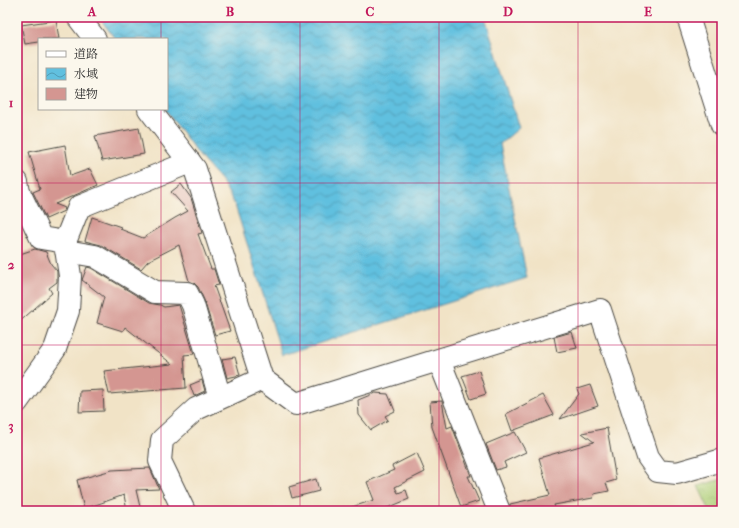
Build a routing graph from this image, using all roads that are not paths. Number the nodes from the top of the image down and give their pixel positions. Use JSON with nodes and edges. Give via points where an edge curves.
{"nodes":[{"id":1,"x":78,"y":17,"type":"edge"},
{"id":2,"x":688,"y":17,"type":"edge"},
{"id":3,"x":94,"y":38,"type":"edge"},
{"id":4,"x":150,"y":110,"type":"edge"},
{"id":5,"x":722,"y":124,"type":"edge"},
{"id":6,"x":190,"y":162,"type":"junction"},
{"id":7,"x":18,"y":189,"type":"edge"},
{"id":8,"x":66,"y":247,"type":"junction"},
{"id":9,"x":439,"y":360,"type":"junction"},
{"id":10,"x":262,"y":379,"type":"junction"},
{"id":11,"x":220,"y":398,"type":"junction"},
{"id":12,"x":17,"y":402,"type":"edge"},
{"id":13,"x":722,"y":460,"type":"edge"},
{"id":14,"x":184,"y":511,"type":"edge"},
{"id":15,"x":500,"y":511,"type":"edge"}],
"edges":[{"from":1,"to":3,"type":"street"},
{"from":2,"to":5,"type":"street"},
{"from":4,"to":6,"type":"street"},
{"from":6,"to":8,"type":"street","via":[[79,207]]},
{"from":6,"to":10,"type":"street","via":[[195,169]]},
{"from":7,"to":8,"type":"street","via":[[41,238]]},
{"from":8,"to":11,"type":"street","via":[[94,256],[155,292],[187,292]]},
{"from":8,"to":12,"type":"street","via":[[70,276],[68,311],[55,349]]},
{"from":9,"to":10,"type":"street","via":[[296,404]]},
{"from":9,"to":13,"type":"street","via":[[600,310],[648,457],[658,471],[677,473]]},
{"from":9,"to":15,"type":"street"},
{"from":10,"to":11,"type":"street"},
{"from":11,"to":14,"type":"street","via":[[196,409],[162,440],[160,460]]}]}
